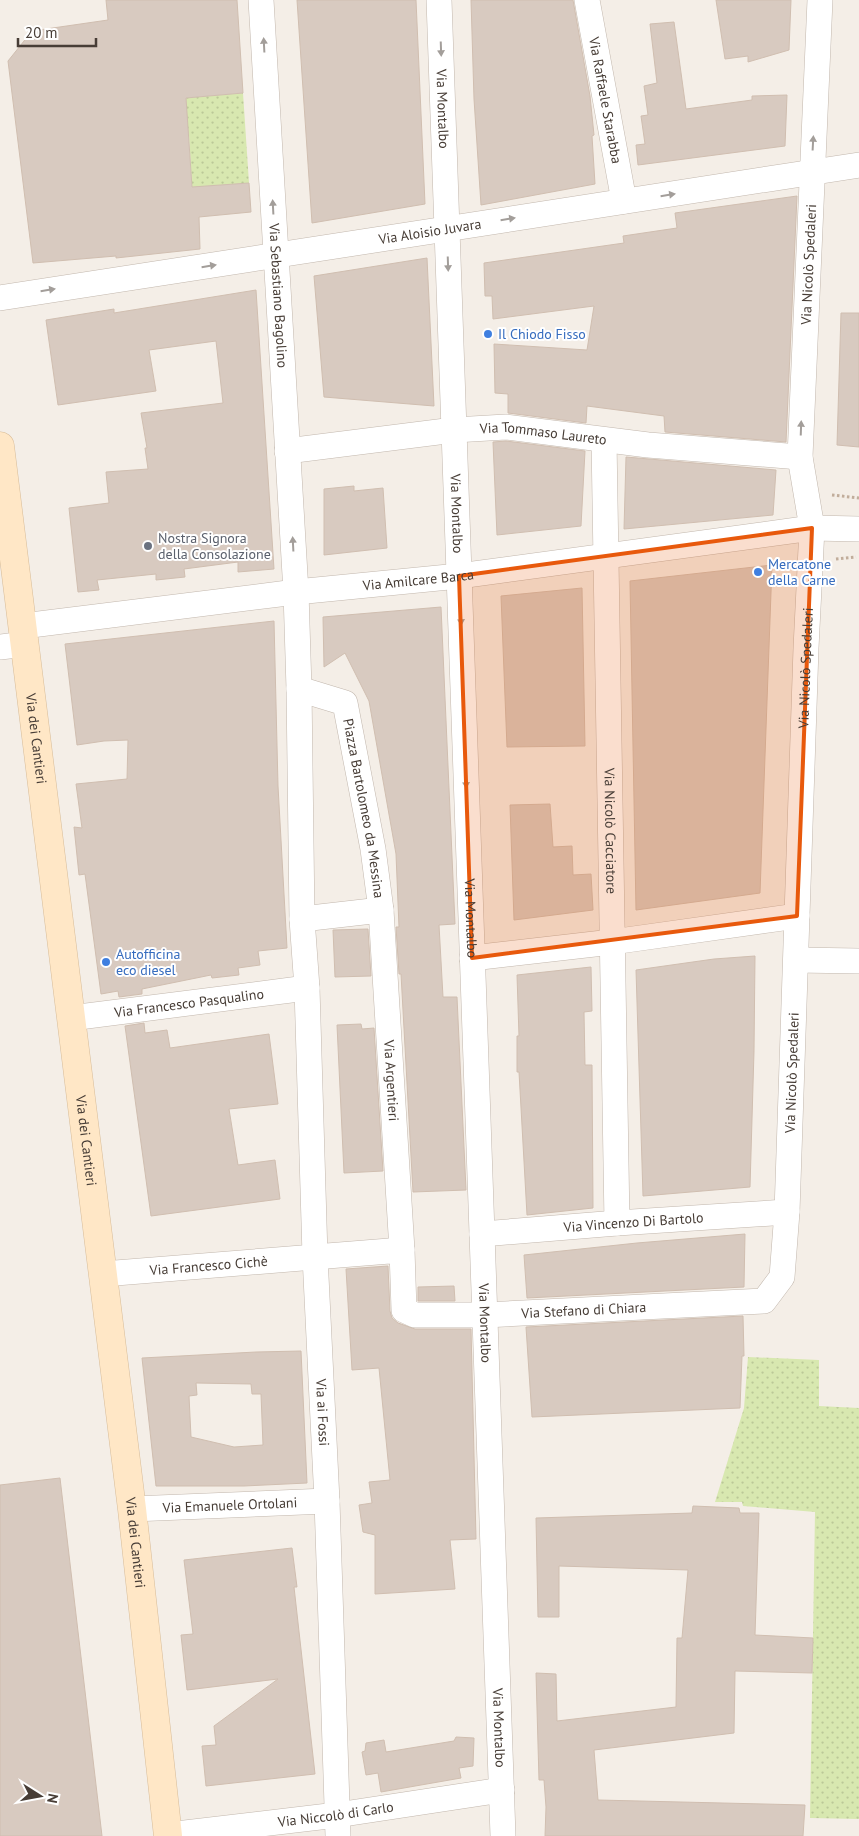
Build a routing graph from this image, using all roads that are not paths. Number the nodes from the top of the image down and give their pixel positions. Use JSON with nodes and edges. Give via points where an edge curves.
{"nodes":[{"id":1,"x":261,"y":0,"type":"edge"},
{"id":2,"x":439,"y":0,"type":"edge"},
{"id":3,"x":587,"y":0,"type":"edge"},
{"id":4,"x":820,"y":0,"type":"edge"},
{"id":5,"x":859,"y":165,"type":"edge"},
{"id":6,"x":811,"y":172,"type":"junction"},
{"id":7,"x":624,"y":201,"type":"junction"},
{"id":8,"x":447,"y":229,"type":"junction"},
{"id":9,"x":276,"y":255,"type":"junction"},
{"id":10,"x":0,"y":298,"type":"edge"},
{"id":11,"x":454,"y":430,"type":"junction"},
{"id":12,"x":604,"y":440,"type":"junction"},
{"id":13,"x":0,"y":446,"type":"edge"},
{"id":14,"x":287,"y":450,"type":"junction"},
{"id":15,"x":800,"y":457,"type":"junction"},
{"id":16,"x":812,"y":528,"type":"junction"},
{"id":17,"x":859,"y":529,"type":"edge"},
{"id":18,"x":606,"y":556,"type":"junction"},
{"id":19,"x":459,"y":576,"type":"junction"},
{"id":20,"x":296,"y":592,"type":"junction"},
{"id":21,"x":16,"y":639,"type":"edge"},
{"id":22,"x":299,"y":689,"type":"junction"},
{"id":23,"x":382,"y":910,"type":"junction"},
{"id":24,"x":797,"y":916,"type":"junction"},
{"id":25,"x":302,"y":919,"type":"junction"},
{"id":26,"x":612,"y":942,"type":"junction"},
{"id":27,"x":472,"y":958,"type":"junction"},
{"id":28,"x":796,"y":960,"type":"junction"},
{"id":29,"x":859,"y":961,"type":"edge"},
{"id":30,"x":307,"y":988,"type":"junction"},
{"id":31,"x":71,"y":1018,"type":"junction"},
{"id":32,"x":787,"y":1212,"type":"junction"},
{"id":33,"x":617,"y":1223,"type":"junction"},
{"id":34,"x":482,"y":1234,"type":"junction"},
{"id":35,"x":402,"y":1250,"type":"junction"},
{"id":36,"x":315,"y":1256,"type":"junction"},
{"id":37,"x":103,"y":1274,"type":"junction"},
{"id":38,"x":764,"y":1301,"type":"joint"},
{"id":39,"x":404,"y":1310,"type":"joint"},
{"id":40,"x":485,"y":1315,"type":"junction"},
{"id":41,"x":327,"y":1501,"type":"junction"},
{"id":42,"x":132,"y":1509,"type":"junction"},
{"id":43,"x":502,"y":1790,"type":"junction"},
{"id":44,"x":338,"y":1826,"type":"edge"},
{"id":45,"x":168,"y":1836,"type":"edge"},
{"id":46,"x":503,"y":1836,"type":"edge"}],
"edges":[{"from":9,"to":1,"type":"street","name":"Via Sebastiano Bagolino","one_way":true},
{"from":2,"to":8,"type":"street","name":"Via Montalbo","one_way":true},
{"from":3,"to":7,"type":"street","name":"Via Raffaele Starabba"},
{"from":6,"to":4,"type":"street","name":"Via Nicolò Spedaleri","one_way":true},
{"from":5,"to":6,"type":"street","name":"Via Aloisio Juvara"},
{"from":7,"to":6,"type":"street","name":"Via Aloisio Juvara","one_way":true},
{"from":15,"to":6,"type":"street","name":"Via Nicolò Spedaleri","one_way":true},
{"from":8,"to":7,"type":"street","name":"Via Aloisio Juvara","one_way":true},
{"from":8,"to":9,"type":"street","name":"Via Aloisio Juvara"},
{"from":8,"to":11,"type":"street","name":"Via Montalbo","one_way":true},
{"from":10,"to":9,"type":"street","name":"Via Aloisio Juvara","one_way":true},
{"from":9,"to":14,"type":"street","name":"Via Sebastiano Bagolino"},
{"from":11,"to":12,"type":"street","name":"Via Tommaso Laureto","via":[[506,428]]},
{"from":11,"to":14,"type":"street","name":"Via Tommaso Laureto"},
{"from":11,"to":19,"type":"street","name":"Via Montalbo"},
{"from":12,"to":15,"type":"street","name":"Via Tommaso Laureto"},
{"from":12,"to":18,"type":"street","name":"Via Nicolò Cacciatore"},
{"from":13,"to":21,"type":"main road","name":"Via dei Cantieri"},
{"from":20,"to":14,"type":"street","name":"Via Sebastiano Bagolino","one_way":true},
{"from":15,"to":16,"type":"street","name":"Via Nicolò Spedaleri"},
{"from":16,"to":17,"type":"street","name":"Via Amilcare Barca"},
{"from":16,"to":18,"type":"street","name":"Via Amilcare Barca"},
{"from":16,"to":24,"type":"street","name":"Via Nicolò Spedaleri"},
{"from":18,"to":19,"type":"street","name":"Via Amilcare Barca"},
{"from":18,"to":26,"type":"street","name":"Via Nicolò Cacciatore"},
{"from":19,"to":20,"type":"street","name":"Via Amilcare Barca"},
{"from":19,"to":27,"type":"street","name":"Via Montalbo","one_way":true},
{"from":20,"to":21,"type":"street","name":"Via Amilcare Barca"},
{"from":20,"to":22,"type":"street"},
{"from":21,"to":31,"type":"main road","name":"Via dei Cantieri"},
{"from":22,"to":23,"type":"street","name":"Piazza Bartolomeo da Messina","via":[[345,704]]},
{"from":22,"to":25,"type":"street"},
{"from":23,"to":25,"type":"street","name":"Piazza Bartolomeo da Messina"},
{"from":23,"to":35,"type":"street","name":"Via Argentieri"},
{"from":24,"to":26,"type":"street"},
{"from":24,"to":28,"type":"street","name":"Via Nicolò Spedaleri"},
{"from":25,"to":30,"type":"street"},
{"from":26,"to":27,"type":"street"},
{"from":26,"to":33,"type":"street","name":"Via Nicolò Cacciatore"},
{"from":27,"to":34,"type":"street","name":"Via Montalbo"},
{"from":28,"to":29,"type":"street"},
{"from":28,"to":32,"type":"street","name":"Via Nicolò Spedaleri"},
{"from":30,"to":31,"type":"street","name":"Via Francesco Pasqualino"},
{"from":30,"to":36,"type":"street","name":"Via ai Fossi"},
{"from":31,"to":37,"type":"main road","name":"Via dei Cantieri"},
{"from":32,"to":33,"type":"street","name":"Via Vincenzo Di Bartolo"},
{"from":32,"to":38,"type":"street","name":"Via Nicolò Spedaleri","via":[[782,1277]]},
{"from":33,"to":34,"type":"street","name":"Via Vincenzo Di Bartolo"},
{"from":34,"to":40,"type":"street","name":"Via Montalbo"},
{"from":35,"to":36,"type":"street","name":"Via Francesco Cichè"},
{"from":35,"to":39,"type":"street","name":"Via Argentieri"},
{"from":36,"to":37,"type":"street","name":"Via Francesco Cichè"},
{"from":36,"to":41,"type":"street","name":"Via ai Fossi"},
{"from":37,"to":42,"type":"main road","name":"Via dei Cantieri"},
{"from":38,"to":40,"type":"street","name":"Via Stefano di Chiara"},
{"from":39,"to":40,"type":"street","name":"Via Stefano di Chiara","via":[[415,1316]]},
{"from":40,"to":43,"type":"street","name":"Via Montalbo"},
{"from":41,"to":42,"type":"street","name":"Via Emanuele Ortolani"},
{"from":41,"to":44,"type":"street","name":"Via ai Fossi"},
{"from":42,"to":45,"type":"main road","name":"Via dei Cantieri"},
{"from":43,"to":44,"type":"street","name":"Via Niccolò di Carlo"},
{"from":43,"to":46,"type":"street","name":"Via Montalbo"},
{"from":44,"to":45,"type":"street","name":"Via Niccolò di Carlo"}]}
